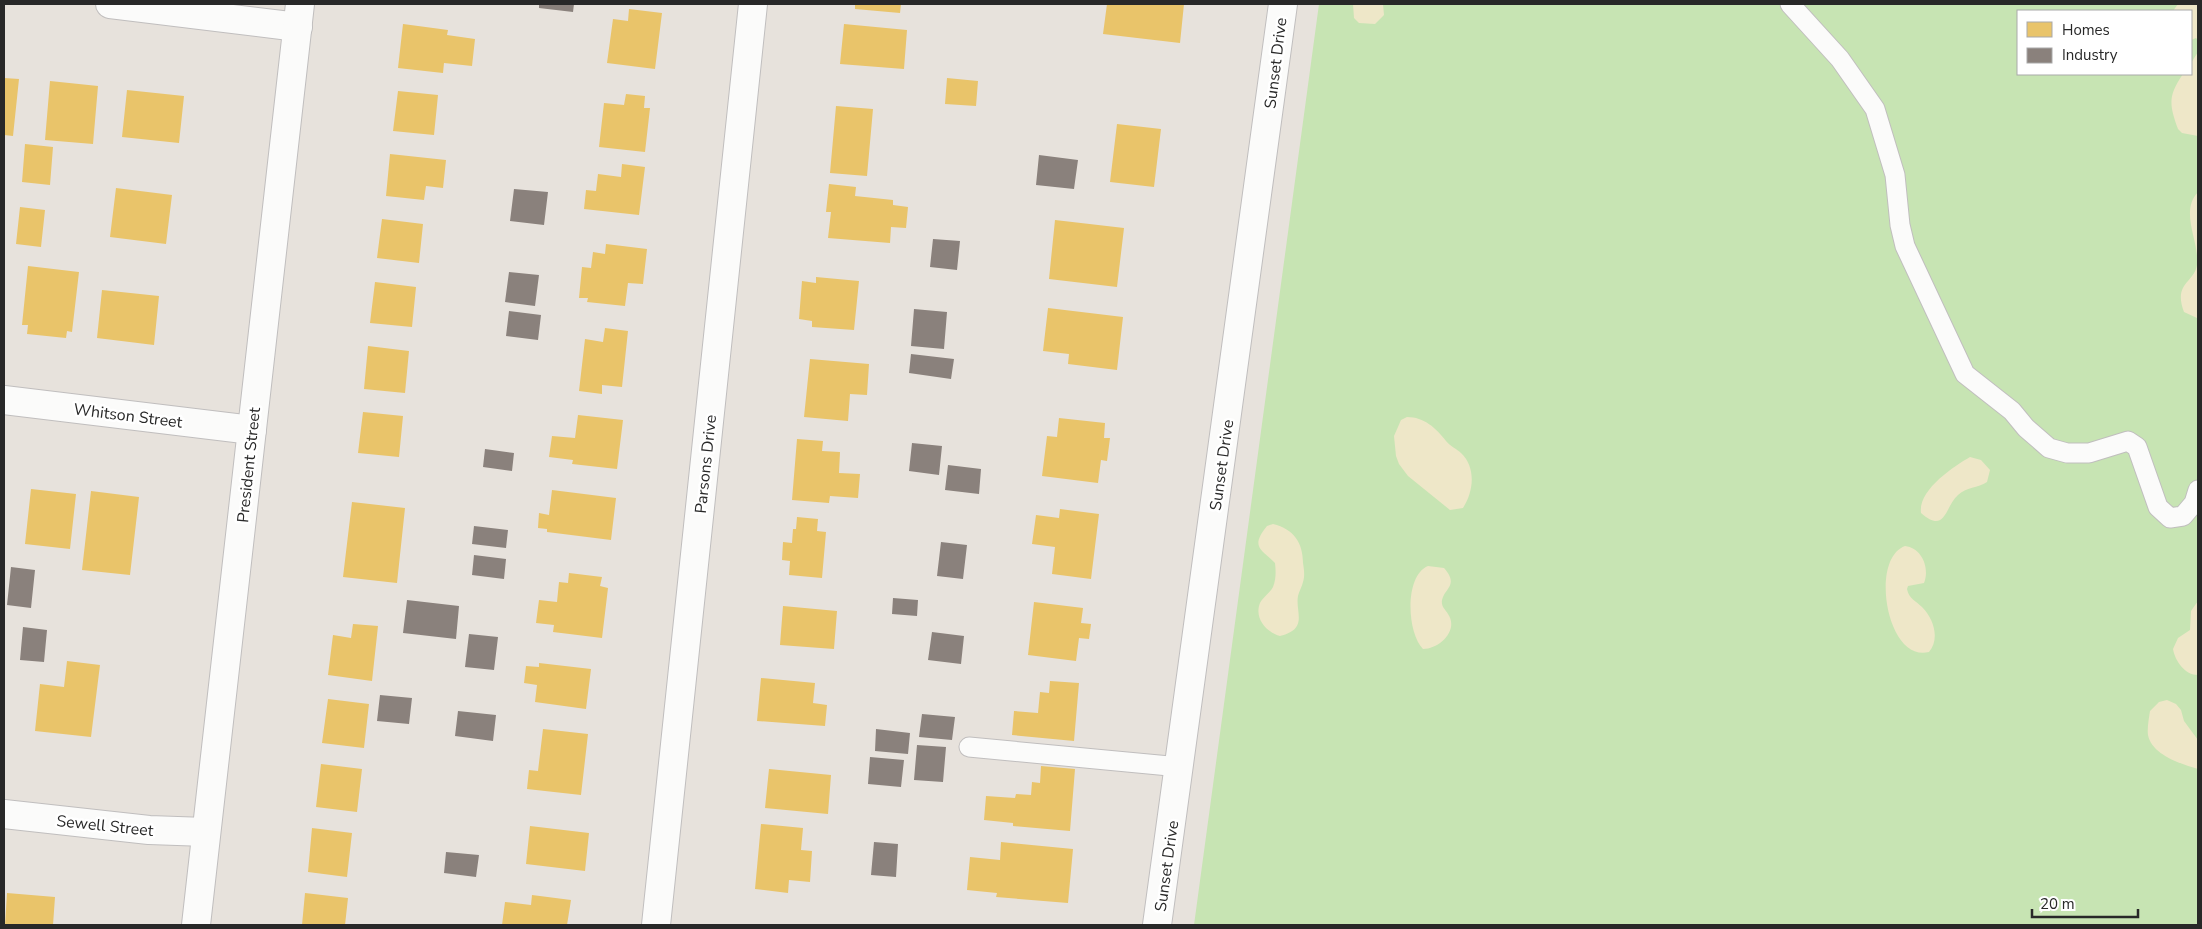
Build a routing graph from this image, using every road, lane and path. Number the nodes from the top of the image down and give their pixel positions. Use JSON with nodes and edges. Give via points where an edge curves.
{"nodes":[{"id":1,"x":110,"y":4,"type":"edge"},
{"id":2,"x":753,"y":4,"type":"edge"},
{"id":3,"x":1283,"y":4,"type":"edge"},
{"id":4,"x":1790,"y":4,"type":"edge"},
{"id":5,"x":299,"y":15,"type":"edge"},
{"id":6,"x":4,"y":400,"type":"edge"},
{"id":7,"x":252,"y":430,"type":"junction"},
{"id":8,"x":2198,"y":490,"type":"edge"},
{"id":9,"x":969,"y":747,"type":"dead end"},
{"id":10,"x":1180,"y":767,"type":"junction"},
{"id":11,"x":4,"y":814,"type":"edge"},
{"id":12,"x":206,"y":832,"type":"junction"},
{"id":13,"x":196,"y":925,"type":"edge"},
{"id":14,"x":656,"y":925,"type":"edge"},
{"id":15,"x":1157,"y":925,"type":"edge"}],
"edges":[{"from":1,"to":5,"type":"street"},
{"from":2,"to":14,"type":"street","name":"Parsons Drive"},
{"from":3,"to":10,"type":"street","name":"Sunset Drive"},
{"from":4,"to":8,"type":"lane","via":[[1840,59],[1874,109],[1895,175],[1905,246],[1965,374],[2012,411],[2049,448],[2067,453],[2089,453],[2128,441],[2137,447],[2158,507],[2170,518],[2183,516],[2194,503]]},
{"from":5,"to":7,"type":"street","name":"President Street"},
{"from":6,"to":7,"type":"street","name":"Whitson Street"},
{"from":7,"to":12,"type":"street","name":"President Street"},
{"from":9,"to":10,"type":"lane"},
{"from":10,"to":15,"type":"street","name":"Sunset Drive"},
{"from":11,"to":12,"type":"street","name":"Sewell Street","via":[[150,830]]},
{"from":12,"to":13,"type":"street","name":"President Street"}]}
